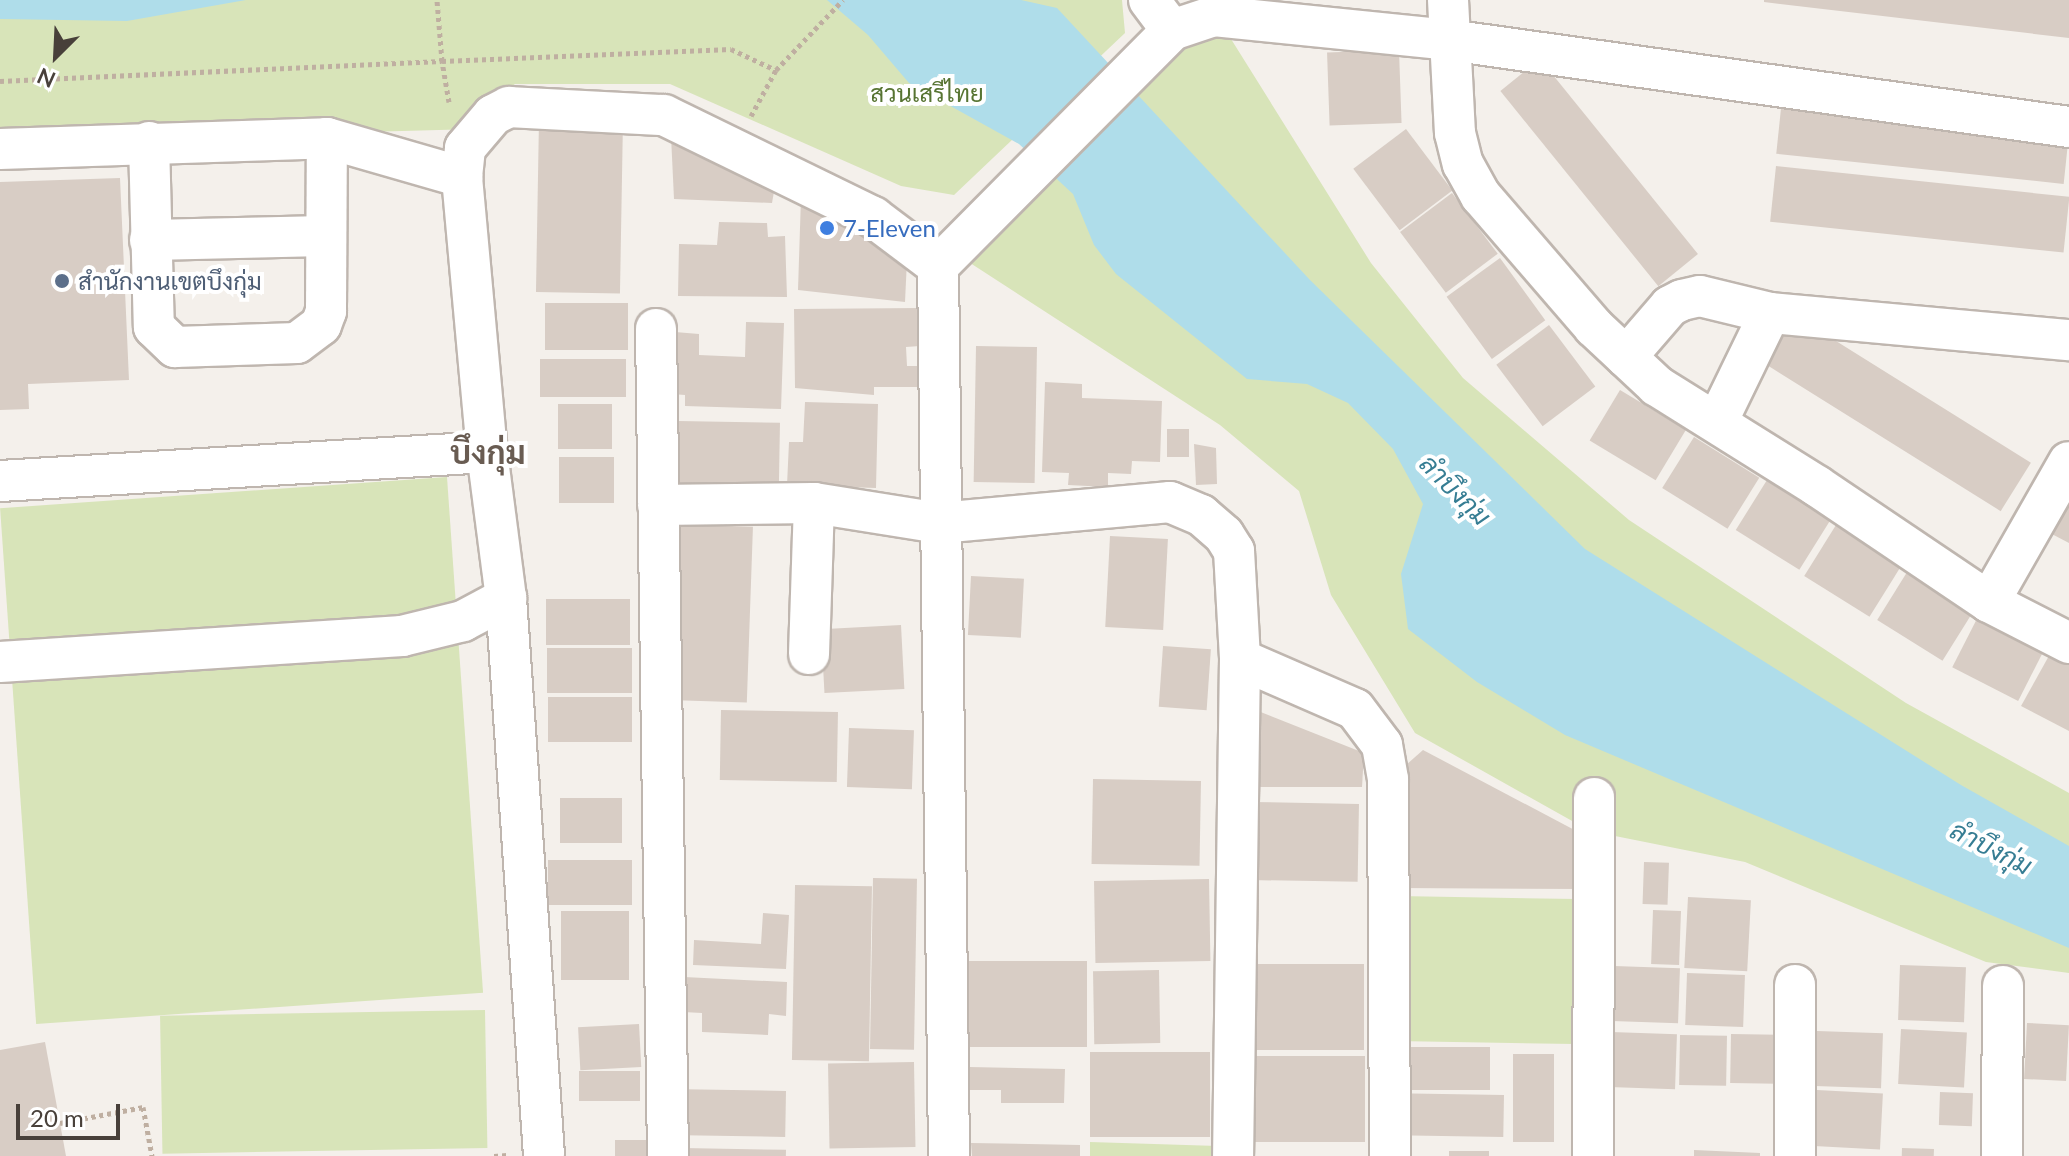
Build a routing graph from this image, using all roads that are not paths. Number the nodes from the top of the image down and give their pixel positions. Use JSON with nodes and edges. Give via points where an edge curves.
{"nodes":[{"id":1,"x":1448,"y":0,"type":"edge"},
{"id":2,"x":1214,"y":8,"type":"edge"},
{"id":3,"x":1160,"y":15,"type":"edge"},
{"id":4,"x":1449,"y":40,"type":"junction"},
{"id":5,"x":2069,"y":127,"type":"edge"},
{"id":6,"x":327,"y":138,"type":"junction"},
{"id":7,"x":149,"y":142,"type":"junction"},
{"id":8,"x":0,"y":149,"type":"edge"},
{"id":9,"x":462,"y":177,"type":"junction"},
{"id":10,"x":326,"y":236,"type":"junction"},
{"id":11,"x":150,"y":240,"type":"junction"},
{"id":12,"x":938,"y":266,"type":"junction"},
{"id":13,"x":1770,"y":313,"type":"junction"},
{"id":14,"x":656,"y":329,"type":"dead end"},
{"id":15,"x":2069,"y":340,"type":"edge"},
{"id":16,"x":1626,"y":357,"type":"junction"},
{"id":17,"x":1717,"y":422,"type":"junction"},
{"id":18,"x":487,"y":452,"type":"junction"},
{"id":19,"x":2069,"y":462,"type":"edge"},
{"id":20,"x":0,"y":481,"type":"edge"},
{"id":21,"x":814,"y":503,"type":"junction"},
{"id":22,"x":658,"y":505,"type":"junction"},
{"id":23,"x":939,"y":523,"type":"junction"},
{"id":24,"x":506,"y":598,"type":"junction"},
{"id":25,"x":1989,"y":602,"type":"junction"},
{"id":26,"x":2069,"y":643,"type":"edge"},
{"id":27,"x":809,"y":654,"type":"dead end"},
{"id":28,"x":1240,"y":659,"type":"junction"},
{"id":29,"x":0,"y":662,"type":"edge"},
{"id":30,"x":1594,"y":798,"type":"dead end"},
{"id":31,"x":1795,"y":985,"type":"dead end"},
{"id":32,"x":2003,"y":986,"type":"dead end"},
{"id":33,"x":544,"y":1156,"type":"edge"},
{"id":34,"x":668,"y":1156,"type":"edge"},
{"id":35,"x":949,"y":1156,"type":"edge"},
{"id":36,"x":1233,"y":1156,"type":"edge"},
{"id":37,"x":1390,"y":1156,"type":"edge"},
{"id":38,"x":1593,"y":1156,"type":"edge"},
{"id":39,"x":1795,"y":1156,"type":"edge"},
{"id":40,"x":2002,"y":1156,"type":"edge"}],
"edges":[{"from":1,"to":4,"type":"street"},
{"from":2,"to":3,"type":"street"},
{"from":2,"to":4,"type":"street"},
{"from":3,"to":12,"type":"street","via":[[1145,62]]},
{"from":4,"to":5,"type":"street"},
{"from":4,"to":16,"type":"street","via":[[1455,133],[1463,164],[1481,196]]},
{"from":6,"to":7,"type":"street"},
{"from":6,"to":9,"type":"street"},
{"from":6,"to":10,"type":"street"},
{"from":7,"to":8,"type":"street"},
{"from":7,"to":11,"type":"street"},
{"from":9,"to":12,"type":"street","via":[[465,148],[493,115],[509,107],[664,115],[873,217]]},
{"from":9,"to":18,"type":"street"},
{"from":10,"to":11,"type":"street"},
{"from":10,"to":11,"type":"street","via":[[326,311],[310,338],[297,343],[175,347],[154,327]]},
{"from":12,"to":23,"type":"street"},
{"from":13,"to":15,"type":"street"},
{"from":13,"to":16,"type":"street","via":[[1700,296],[1682,300],[1670,306]]},
{"from":13,"to":17,"type":"street"},
{"from":14,"to":22,"type":"street"},
{"from":16,"to":17,"type":"street","via":[[1657,386]]},
{"from":17,"to":25,"type":"street"},
{"from":18,"to":20,"type":"street"},
{"from":18,"to":24,"type":"street"},
{"from":19,"to":25,"type":"street"},
{"from":21,"to":22,"type":"street"},
{"from":21,"to":23,"type":"street"},
{"from":21,"to":27,"type":"street"},
{"from":22,"to":34,"type":"street"},
{"from":23,"to":28,"type":"street","via":[[1170,502],[1201,515],[1234,551]]},
{"from":23,"to":35,"type":"street"},
{"from":24,"to":29,"type":"street","via":[[463,621],[402,636]]},
{"from":24,"to":33,"type":"street"},
{"from":25,"to":26,"type":"street"},
{"from":28,"to":36,"type":"street"},
{"from":28,"to":37,"type":"street","via":[[1355,709],[1382,745],[1388,779]]},
{"from":30,"to":38,"type":"street"},
{"from":31,"to":39,"type":"street"},
{"from":32,"to":40,"type":"street"}]}
